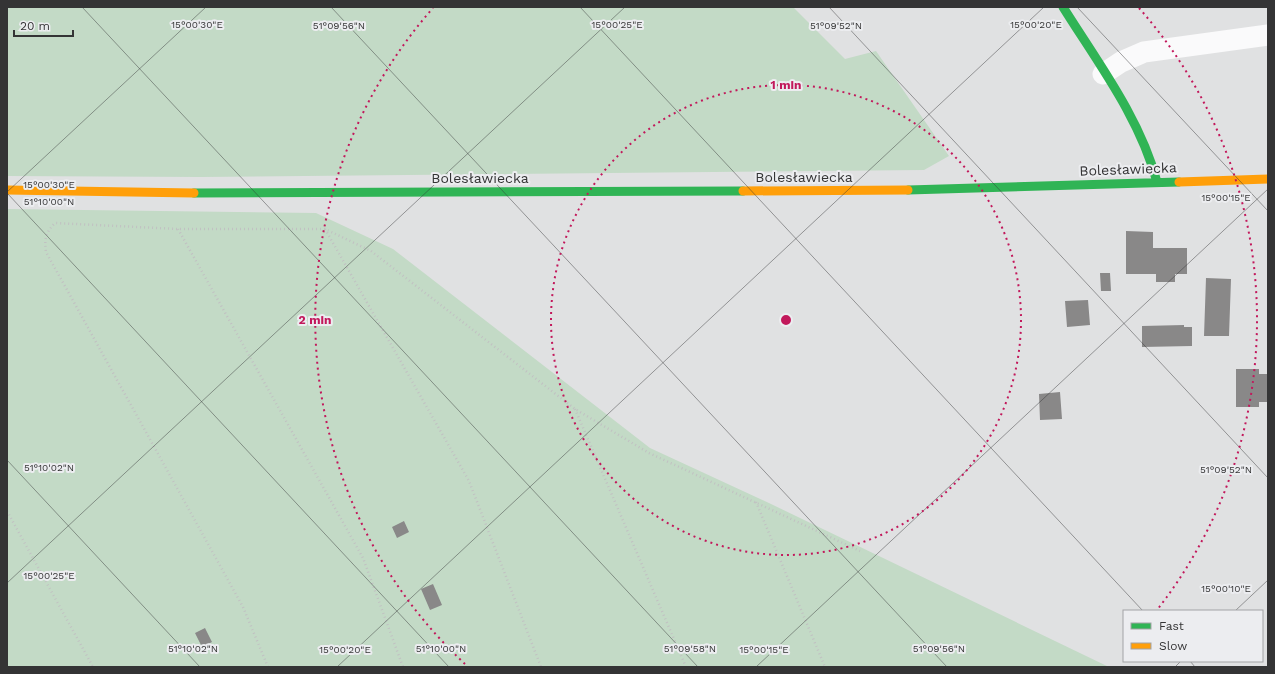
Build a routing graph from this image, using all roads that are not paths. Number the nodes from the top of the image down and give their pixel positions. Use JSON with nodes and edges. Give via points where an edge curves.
{"nodes":[{"id":1,"x":1063,"y":7,"type":"edge"},
{"id":2,"x":1268,"y":35,"type":"edge"},
{"id":3,"x":1104,"y":74,"type":"junction"},
{"id":4,"x":1268,"y":179,"type":"edge"},
{"id":5,"x":1158,"y":182,"type":"junction"},
{"id":6,"x":7,"y":190,"type":"edge"}],
"edges":[{"from":1,"to":3,"type":"street"},
{"from":2,"to":3,"type":"street","via":[[1144,52],[1121,62]]},
{"from":3,"to":5,"type":"street","via":[[1132,120],[1151,160]]},
{"from":4,"to":5,"type":"street","name":"Bolesławiecka"},
{"from":5,"to":6,"type":"street","name":"Bolesławiecka","via":[[858,191],[157,193]]}]}
